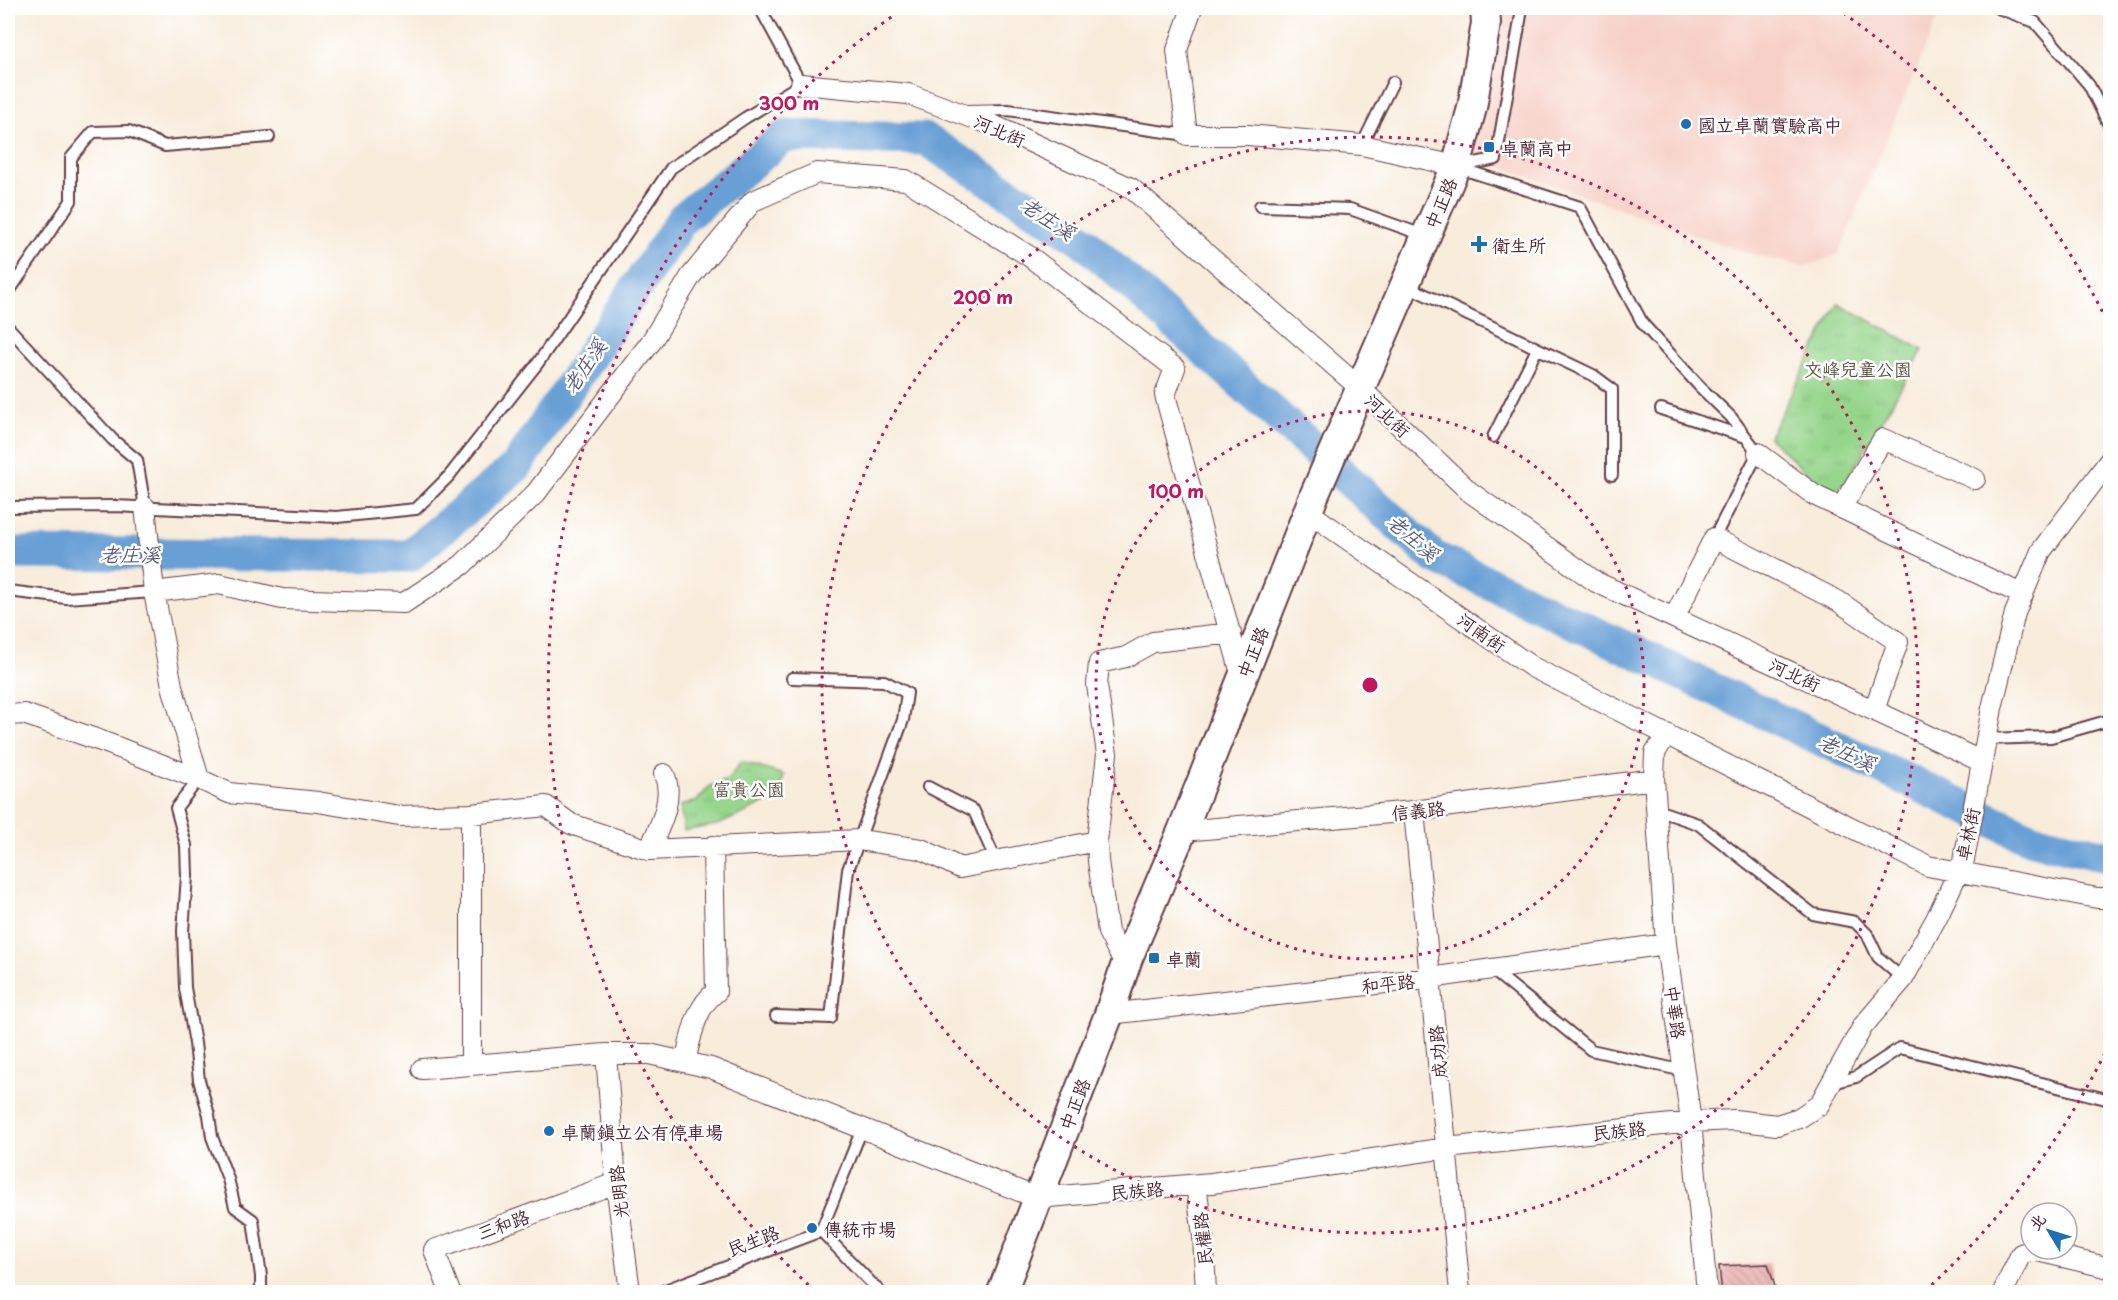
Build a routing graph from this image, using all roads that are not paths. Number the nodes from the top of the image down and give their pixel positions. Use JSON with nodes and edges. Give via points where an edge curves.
{"nodes":[{"id":1,"x":760,"y":8,"type":"edge"},
{"id":2,"x":1192,"y":8,"type":"edge"},
{"id":3,"x":1485,"y":8,"type":"edge"},
{"id":4,"x":1521,"y":8,"type":"edge"},
{"id":5,"x":1998,"y":8,"type":"edge"},
{"id":6,"x":1393,"y":82,"type":"dead end"},
{"id":7,"x":801,"y":84,"type":"junction"},
{"id":8,"x":953,"y":111,"type":"junction"},
{"id":9,"x":2110,"y":127,"type":"edge"},
{"id":10,"x":1187,"y":135,"type":"junction"},
{"id":11,"x":269,"y":137,"type":"dead end"},
{"id":12,"x":1362,"y":145,"type":"junction"},
{"id":13,"x":1456,"y":166,"type":"junction"},
{"id":14,"x":1260,"y":206,"type":"dead end"},
{"id":15,"x":1426,"y":236,"type":"junction"},
{"id":16,"x":1405,"y":285,"type":"junction"},
{"id":17,"x":8,"y":293,"type":"edge"},
{"id":18,"x":8,"y":327,"type":"edge"},
{"id":19,"x":1537,"y":349,"type":"junction"},
{"id":20,"x":1361,"y":389,"type":"junction"},
{"id":21,"x":1661,"y":409,"type":"dead end"},
{"id":22,"x":1494,"y":437,"type":"dead end"},
{"id":23,"x":1752,"y":445,"type":"junction"},
{"id":24,"x":2110,"y":459,"type":"edge"},
{"id":25,"x":1611,"y":475,"type":"dead end"},
{"id":26,"x":1975,"y":479,"type":"dead end"},
{"id":27,"x":1311,"y":504,"type":"junction"},
{"id":28,"x":8,"y":507,"type":"edge"},
{"id":29,"x":145,"y":507,"type":"junction"},
{"id":30,"x":1841,"y":508,"type":"junction"},
{"id":31,"x":1714,"y":538,"type":"junction"},
{"id":32,"x":8,"y":591,"type":"edge"},
{"id":33,"x":154,"y":592,"type":"junction"},
{"id":34,"x":2023,"y":595,"type":"junction"},
{"id":35,"x":1674,"y":618,"type":"junction"},
{"id":36,"x":1231,"y":633,"type":"junction"},
{"id":37,"x":1242,"y":677,"type":"junction"},
{"id":38,"x":792,"y":678,"type":"dead end"},
{"id":39,"x":1874,"y":710,"type":"junction"},
{"id":40,"x":8,"y":715,"type":"edge"},
{"id":41,"x":2110,"y":720,"type":"edge"},
{"id":42,"x":1667,"y":734,"type":"junction"},
{"id":43,"x":1986,"y":739,"type":"junction"},
{"id":44,"x":1982,"y":762,"type":"junction"},
{"id":45,"x":664,"y":774,"type":"dead end"},
{"id":46,"x":199,"y":778,"type":"junction"},
{"id":47,"x":1654,"y":779,"type":"junction"},
{"id":48,"x":928,"y":787,"type":"dead end"},
{"id":49,"x":1657,"y":810,"type":"junction"},
{"id":50,"x":1414,"y":811,"type":"junction"},
{"id":51,"x":471,"y":814,"type":"junction"},
{"id":52,"x":1182,"y":831,"type":"junction"},
{"id":53,"x":859,"y":840,"type":"junction"},
{"id":54,"x":1097,"y":841,"type":"junction"},
{"id":55,"x":713,"y":846,"type":"junction"},
{"id":56,"x":649,"y":850,"type":"junction"},
{"id":57,"x":996,"y":861,"type":"junction"},
{"id":58,"x":1958,"y":872,"type":"junction"},
{"id":59,"x":2110,"y":898,"type":"edge"},
{"id":60,"x":1666,"y":944,"type":"junction"},
{"id":61,"x":1128,"y":958,"type":"junction"},
{"id":62,"x":1491,"y":969,"type":"junction"},
{"id":63,"x":1430,"y":978,"type":"junction"},
{"id":64,"x":1903,"y":980,"type":"junction"},
{"id":65,"x":1109,"y":1014,"type":"junction"},
{"id":66,"x":776,"y":1016,"type":"dead end"},
{"id":67,"x":606,"y":1054,"type":"junction"},
{"id":68,"x":685,"y":1062,"type":"junction"},
{"id":69,"x":471,"y":1065,"type":"junction"},
{"id":70,"x":422,"y":1069,"type":"dead end"},
{"id":71,"x":1684,"y":1071,"type":"junction"},
{"id":72,"x":1831,"y":1083,"type":"junction"},
{"id":73,"x":2110,"y":1100,"type":"edge"},
{"id":74,"x":1691,"y":1122,"type":"junction"},
{"id":75,"x":861,"y":1128,"type":"junction"},
{"id":76,"x":1446,"y":1148,"type":"junction"},
{"id":77,"x":616,"y":1183,"type":"junction"},
{"id":78,"x":1196,"y":1185,"type":"junction"},
{"id":79,"x":1037,"y":1198,"type":"junction"},
{"id":80,"x":821,"y":1232,"type":"junction"},
{"id":81,"x":2110,"y":1268,"type":"edge"},
{"id":82,"x":261,"y":1293,"type":"edge"},
{"id":83,"x":450,"y":1293,"type":"edge"},
{"id":84,"x":630,"y":1293,"type":"edge"},
{"id":85,"x":660,"y":1293,"type":"edge"},
{"id":86,"x":880,"y":1293,"type":"edge"},
{"id":87,"x":1002,"y":1293,"type":"edge"},
{"id":88,"x":1206,"y":1293,"type":"edge"},
{"id":89,"x":1460,"y":1293,"type":"edge"},
{"id":90,"x":1707,"y":1293,"type":"edge"},
{"id":91,"x":2003,"y":1293,"type":"edge"}],
"edges":[{"from":1,"to":7,"type":"lane"},
{"from":2,"to":10,"type":"street","via":[[1177,50]]},
{"from":3,"to":13,"type":"street","name":"中正路","via":[[1471,112]]},
{"from":4,"to":13,"type":"lane","via":[[1496,159]]},
{"from":5,"to":9,"type":"lane","via":[[2035,22],[2089,85]]},
{"from":6,"to":12,"type":"lane"},
{"from":7,"to":8,"type":"street","name":"河北街","via":[[908,94]]},
{"from":7,"to":29,"type":"lane","via":[[671,168],[538,363],[449,476],[416,509],[337,517]]},
{"from":8,"to":10,"type":"lane","via":[[1008,110]]},
{"from":8,"to":20,"type":"street","name":"河北街","via":[[1131,188]]},
{"from":10,"to":12,"type":"street","via":[[1248,135]]},
{"from":11,"to":17,"type":"lane","via":[[165,146],[129,131],[93,132],[71,158],[71,201]]},
{"from":12,"to":13,"type":"street"},
{"from":13,"to":15,"type":"street","name":"中正路"},
{"from":13,"to":23,"type":"lane","via":[[1580,207],[1643,324],[1731,417]]},
{"from":14,"to":15,"type":"lane","via":[[1350,209]]},
{"from":15,"to":16,"type":"street","name":"中正路"},
{"from":16,"to":19,"type":"lane"},
{"from":16,"to":20,"type":"street","name":"中正路"},
{"from":18,"to":29,"type":"lane","via":[[113,440],[137,460]]},
{"from":19,"to":22,"type":"lane"},
{"from":19,"to":25,"type":"lane","via":[[1593,375],[1612,389]]},
{"from":20,"to":27,"type":"street","name":"中正路"},
{"from":20,"to":35,"type":"street","name":"河北街","via":[[1470,492],[1596,582]]},
{"from":21,"to":23,"type":"lane"},
{"from":23,"to":30,"type":"street","via":[[1814,495]]},
{"from":23,"to":31,"type":"lane"},
{"from":24,"to":34,"type":"street","name":"卓林街","via":[[2041,551]]},
{"from":26,"to":30,"type":"street","via":[[1883,439]]},
{"from":27,"to":37,"type":"street","name":"中正路"},
{"from":27,"to":42,"type":"street","name":"河南街","via":[[1532,667]]},
{"from":28,"to":29,"type":"lane"},
{"from":29,"to":33,"type":"street"},
{"from":30,"to":34,"type":"street"},
{"from":31,"to":35,"type":"street"},
{"from":31,"to":39,"type":"street","via":[[1838,602],[1898,642]]},
{"from":32,"to":33,"type":"lane","via":[[66,598]]},
{"from":33,"to":36,"type":"street","via":[[219,584],[282,599],[404,603],[462,565],[536,493],[651,342],[691,276],[753,201],[817,173],[906,180],[1029,256],[1175,368],[1165,395]]},
{"from":33,"to":46,"type":"street","via":[[172,686]]},
{"from":34,"to":43,"type":"street","name":"卓林街","via":[[2015,613]]},
{"from":35,"to":39,"type":"street","name":"河北街"},
{"from":36,"to":37,"type":"street"},
{"from":36,"to":54,"type":"street","via":[[1153,642],[1126,657],[1099,663],[1097,685],[1107,754]]},
{"from":37,"to":52,"type":"street","name":"中正路"},
{"from":38,"to":53,"type":"lane","via":[[885,681],[907,693],[903,720]]},
{"from":39,"to":44,"type":"street","name":"河北街"},
{"from":40,"to":46,"type":"street","via":[[24,714]]},
{"from":41,"to":43,"type":"lane","via":[[2051,737]]},
{"from":42,"to":47,"type":"street","name":"中華路","via":[[1654,753]]},
{"from":42,"to":58,"type":"street","name":"河南街","via":[[1928,866]]},
{"from":43,"to":44,"type":"street","name":"卓林街"},
{"from":44,"to":58,"type":"street","name":"卓林街","via":[[1964,860]]},
{"from":45,"to":56,"type":"street","via":[[668,783],[662,823]]},
{"from":46,"to":51,"type":"street","via":[[229,793],[318,802],[399,816]]},
{"from":46,"to":82,"type":"lane","via":[[176,808],[186,845],[185,988],[212,1137],[235,1207],[253,1220]]},
{"from":47,"to":49,"type":"street","name":"中華路"},
{"from":47,"to":50,"type":"street","name":"信義路"},
{"from":48,"to":57,"type":"lane","via":[[974,811]]},
{"from":49,"to":60,"type":"street","name":"中華路"},
{"from":49,"to":64,"type":"lane","via":[[1698,824],[1813,914],[1854,922],[1867,934],[1878,957]]},
{"from":50,"to":52,"type":"street","name":"信義路"},
{"from":50,"to":63,"type":"street","name":"成功路"},
{"from":51,"to":56,"type":"street","via":[[546,806],[571,824]]},
{"from":51,"to":69,"type":"street"},
{"from":52,"to":61,"type":"street","name":"中正路"},
{"from":53,"to":55,"type":"street"},
{"from":53,"to":57,"type":"street","via":[[921,849],[960,868]]},
{"from":53,"to":66,"type":"lane","via":[[848,870],[831,1018]]},
{"from":54,"to":57,"type":"street"},
{"from":54,"to":61,"type":"street","via":[[1108,932],[1119,953]]},
{"from":55,"to":56,"type":"street"},
{"from":55,"to":68,"type":"street","via":[[716,992],[706,1000],[695,1024]]},
{"from":58,"to":59,"type":"street","name":"河南街"},
{"from":58,"to":64,"type":"street","name":"卓林街"},
{"from":60,"to":62,"type":"street","name":"和平路"},
{"from":60,"to":71,"type":"street","name":"中華路"},
{"from":61,"to":65,"type":"street","name":"中正路"},
{"from":62,"to":63,"type":"street","name":"和平路"},
{"from":62,"to":71,"type":"lane","via":[[1591,1050]]},
{"from":63,"to":65,"type":"street","name":"和平路"},
{"from":63,"to":76,"type":"street","name":"成功路"},
{"from":64,"to":72,"type":"street","name":"卓林街","via":[[1863,1026]]},
{"from":65,"to":79,"type":"street","name":"中正路"},
{"from":67,"to":68,"type":"street","name":"民族路","via":[[649,1054]]},
{"from":67,"to":69,"type":"street","name":"民族路"},
{"from":67,"to":77,"type":"street","name":"光明路"},
{"from":68,"to":75,"type":"street","name":"民族路","via":[[711,1068]]},
{"from":69,"to":70,"type":"street","name":"民族路"},
{"from":71,"to":74,"type":"street","name":"中華路"},
{"from":72,"to":73,"type":"lane","via":[[1856,1077],[1900,1048]]},
{"from":72,"to":74,"type":"street","name":"卓林街","via":[[1819,1105],[1799,1118],[1777,1125],[1734,1120]]},
{"from":74,"to":76,"type":"street","name":"民族路"},
{"from":74,"to":90,"type":"street","name":"中華路"},
{"from":75,"to":79,"type":"street","name":"民族路"},
{"from":75,"to":80,"type":"lane"},
{"from":76,"to":78,"type":"street","name":"民族路"},
{"from":76,"to":89,"type":"street","name":"成功路"},
{"from":77,"to":83,"type":"street","name":"三和路","via":[[434,1250]]},
{"from":77,"to":84,"type":"street","name":"光明路"},
{"from":78,"to":79,"type":"street","name":"民族路"},
{"from":78,"to":88,"type":"street","name":"民權路"},
{"from":79,"to":87,"type":"street","name":"中正路"},
{"from":80,"to":85,"type":"lane","name":"民生路"},
{"from":80,"to":86,"type":"lane"},
{"from":81,"to":91,"type":"street","via":[[2033,1250],[2021,1254]]}]}
